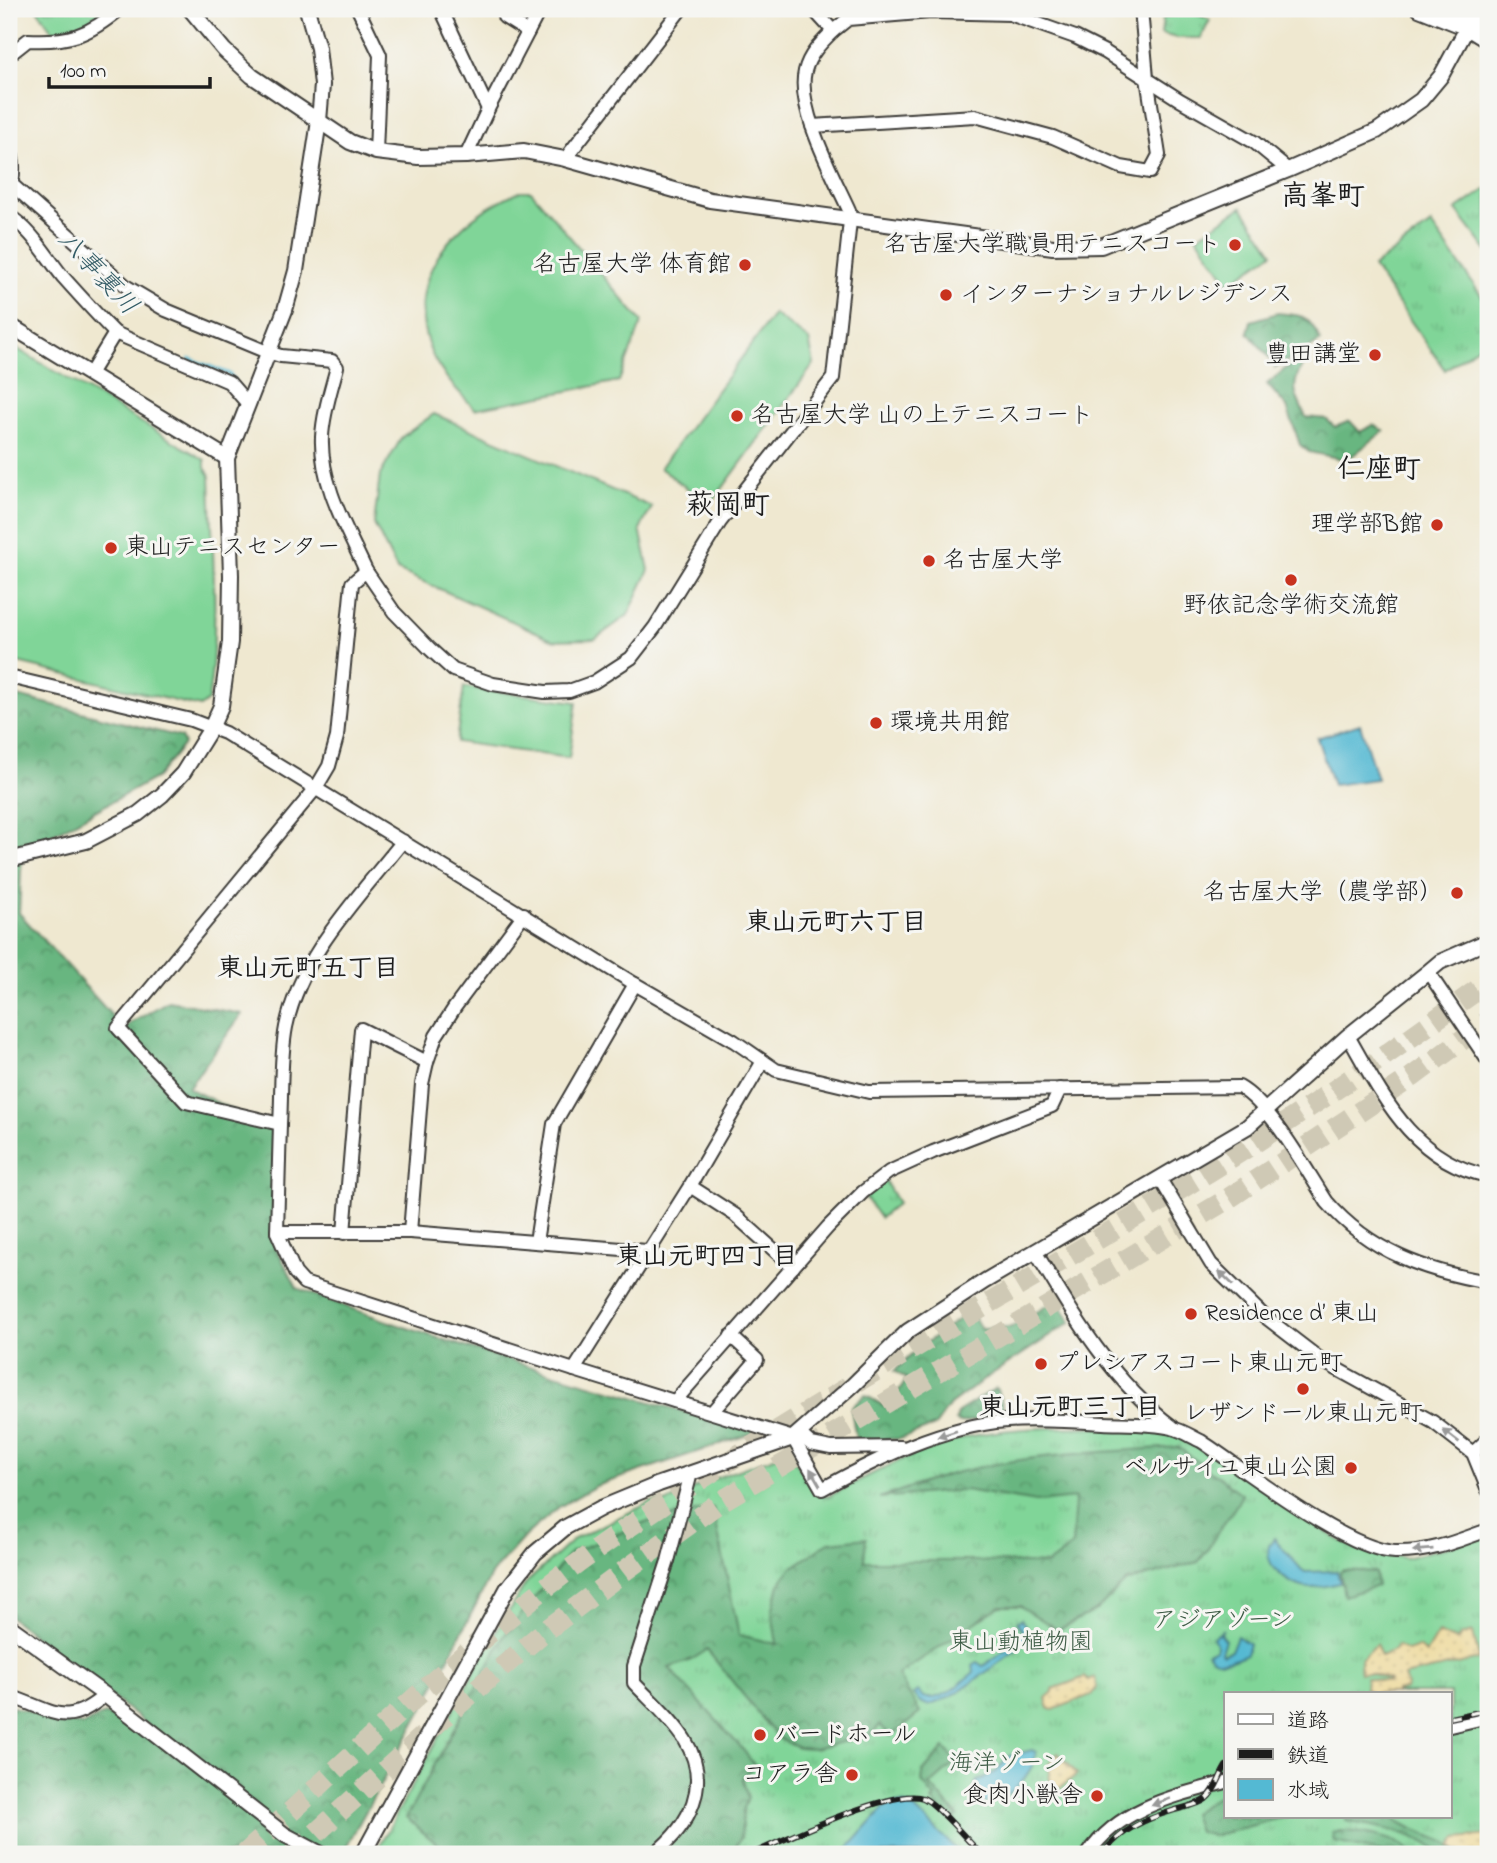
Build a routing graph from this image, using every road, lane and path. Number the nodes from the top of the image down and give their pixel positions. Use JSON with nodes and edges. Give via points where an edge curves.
{"nodes":[{"id":1,"x":120,"y":9,"type":"edge"},
{"id":2,"x":190,"y":9,"type":"edge"},
{"id":3,"x":307,"y":9,"type":"edge"},
{"id":4,"x":358,"y":9,"type":"edge"},
{"id":5,"x":440,"y":9,"type":"edge"},
{"id":6,"x":503,"y":9,"type":"edge"},
{"id":7,"x":540,"y":9,"type":"edge"},
{"id":8,"x":681,"y":9,"type":"edge"},
{"id":9,"x":813,"y":9,"type":"edge"},
{"id":10,"x":1140,"y":9,"type":"edge"},
{"id":11,"x":1419,"y":9,"type":"edge"},
{"id":12,"x":1464,"y":15,"type":"edge"},
{"id":13,"x":1488,"y":27,"type":"edge"},
{"id":14,"x":833,"y":31,"type":"junction"},
{"id":15,"x":528,"y":32,"type":"junction"},
{"id":16,"x":1488,"y":41,"type":"edge"},
{"id":17,"x":9,"y":55,"type":"edge"},
{"id":18,"x":1147,"y":78,"type":"junction"},
{"id":19,"x":488,"y":109,"type":"junction"},
{"id":20,"x":319,"y":121,"type":"junction"},
{"id":21,"x":812,"y":126,"type":"junction"},
{"id":22,"x":9,"y":147,"type":"edge"},
{"id":23,"x":376,"y":152,"type":"junction"},
{"id":24,"x":466,"y":156,"type":"junction"},
{"id":25,"x":565,"y":159,"type":"junction"},
{"id":26,"x":1288,"y":170,"type":"junction"},
{"id":27,"x":10,"y":185,"type":"edge"},
{"id":28,"x":9,"y":216,"type":"edge"},
{"id":29,"x":850,"y":221,"type":"junction"},
{"id":30,"x":9,"y":325,"type":"edge"},
{"id":31,"x":115,"y":333,"type":"junction"},
{"id":32,"x":267,"y":352,"type":"junction"},
{"id":33,"x":90,"y":374,"type":"junction"},
{"id":34,"x":248,"y":404,"type":"junction"},
{"id":35,"x":227,"y":458,"type":"junction"},
{"id":36,"x":366,"y":571,"type":"junction"},
{"id":37,"x":9,"y":677,"type":"edge"},
{"id":38,"x":211,"y":728,"type":"junction"},
{"id":39,"x":316,"y":788,"type":"junction"},
{"id":40,"x":403,"y":841,"type":"junction"},
{"id":41,"x":9,"y":860,"type":"edge"},
{"id":42,"x":524,"y":914,"type":"junction"},
{"id":43,"x":1485,"y":945,"type":"edge"},
{"id":44,"x":1428,"y":972,"type":"junction"},
{"id":45,"x":635,"y":984,"type":"junction"},
{"id":46,"x":1348,"y":1037,"type":"junction"},
{"id":47,"x":764,"y":1061,"type":"junction"},
{"id":48,"x":1488,"y":1061,"type":"edge"},
{"id":49,"x":427,"y":1062,"type":"junction"},
{"id":50,"x":1060,"y":1089,"type":"junction"},
{"id":51,"x":1266,"y":1110,"type":"junction"},
{"id":52,"x":280,"y":1124,"type":"junction"},
{"id":53,"x":1488,"y":1176,"type":"edge"},
{"id":54,"x":1160,"y":1179,"type":"junction"},
{"id":55,"x":690,"y":1186,"type":"junction"},
{"id":56,"x":277,"y":1232,"type":"junction"},
{"id":57,"x":344,"y":1233,"type":"junction"},
{"id":58,"x":410,"y":1233,"type":"junction"},
{"id":59,"x":536,"y":1242,"type":"junction"},
{"id":60,"x":647,"y":1251,"type":"junction"},
{"id":61,"x":1035,"y":1251,"type":"junction"},
{"id":62,"x":793,"y":1266,"type":"junction"},
{"id":63,"x":1488,"y":1282,"type":"edge"},
{"id":64,"x":731,"y":1336,"type":"junction"},
{"id":65,"x":573,"y":1370,"type":"junction"},
{"id":66,"x":675,"y":1401,"type":"junction"},
{"id":67,"x":712,"y":1412,"type":"junction"},
{"id":68,"x":1173,"y":1428,"type":"junction"},
{"id":69,"x":796,"y":1435,"type":"junction"},
{"id":70,"x":1488,"y":1439,"type":"edge"},
{"id":71,"x":908,"y":1447,"type":"junction"},
{"id":72,"x":1473,"y":1452,"type":"junction"},
{"id":73,"x":691,"y":1473,"type":"junction"},
{"id":74,"x":1488,"y":1490,"type":"edge"},
{"id":75,"x":1488,"y":1530,"type":"edge"},
{"id":76,"x":9,"y":1626,"type":"edge"},
{"id":77,"x":105,"y":1695,"type":"junction"},
{"id":78,"x":9,"y":1696,"type":"edge"},
{"id":79,"x":1488,"y":1717,"type":"edge"},
{"id":80,"x":1452,"y":1726,"type":"edge"},
{"id":81,"x":1224,"y":1783,"type":"edge"},
{"id":82,"x":321,"y":1854,"type":"edge"},
{"id":83,"x":363,"y":1854,"type":"edge"},
{"id":84,"x":654,"y":1854,"type":"edge"},
{"id":85,"x":1087,"y":1854,"type":"edge"}],
"edges":[{"from":1,"to":17,"type":"street","via":[[84,34],[58,41],[27,40]]},
{"from":2,"to":20,"type":"street","via":[[252,76]]},
{"from":3,"to":20,"type":"street","via":[[322,85]]},
{"from":4,"to":23,"type":"street","via":[[380,55]]},
{"from":5,"to":19,"type":"street"},
{"from":6,"to":15,"type":"street","via":[[504,17]]},
{"from":7,"to":15,"type":"street"},
{"from":8,"to":25,"type":"street"},
{"from":9,"to":14,"type":"street"},
{"from":10,"to":18,"type":"street"},
{"from":11,"to":12,"type":"street"},
{"from":12,"to":13,"type":"street"},
{"from":12,"to":16,"type":"street"},
{"from":12,"to":26,"type":"street","via":[[1441,76],[1422,100],[1377,131]]},
{"from":14,"to":18,"type":"street","via":[[849,19],[931,12],[1010,14],[1075,37]]},
{"from":14,"to":21,"type":"street","via":[[805,68],[802,86]]},
{"from":15,"to":19,"type":"street"},
{"from":18,"to":21,"type":"street","via":[[1159,155],[1150,172],[1121,167],[1053,137],[975,116]]},
{"from":18,"to":26,"type":"street","via":[[1254,142]]},
{"from":19,"to":24,"type":"street"},
{"from":20,"to":23,"type":"street","via":[[350,142]]},
{"from":20,"to":32,"type":"street","via":[[296,271]]},
{"from":21,"to":29,"type":"street"},
{"from":22,"to":27,"type":"street","via":[[13,156]]},
{"from":23,"to":24,"type":"street"},
{"from":24,"to":25,"type":"street","via":[[524,151]]},
{"from":25,"to":29,"type":"street","via":[[710,200]]},
{"from":26,"to":29,"type":"street","via":[[1101,246],[1053,247]]},
{"from":27,"to":32,"type":"street","via":[[127,287],[166,310]]},
{"from":28,"to":31,"type":"street","via":[[32,236]]},
{"from":29,"to":36,"type":"street","via":[[833,378],[720,522],[631,658],[594,682],[569,691],[493,684],[453,670],[394,612]]},
{"from":30,"to":33,"type":"street"},
{"from":31,"to":33,"type":"street"},
{"from":31,"to":34,"type":"street","via":[[229,382]]},
{"from":32,"to":34,"type":"street"},
{"from":32,"to":36,"type":"street","via":[[332,361],[337,367],[322,437],[324,469]]},
{"from":33,"to":35,"type":"street"},
{"from":34,"to":35,"type":"street"},
{"from":35,"to":38,"type":"street","via":[[230,642],[221,706]]},
{"from":36,"to":39,"type":"street","via":[[352,583],[337,737]]},
{"from":37,"to":38,"type":"street"},
{"from":38,"to":39,"type":"street"},
{"from":38,"to":41,"type":"street","via":[[183,773],[138,814],[86,841]]},
{"from":39,"to":40,"type":"street"},
{"from":39,"to":52,"type":"street","via":[[118,1028],[186,1102]]},
{"from":40,"to":42,"type":"street"},
{"from":40,"to":52,"type":"street","via":[[313,956],[297,989],[286,1028]]},
{"from":42,"to":45,"type":"street"},
{"from":42,"to":49,"type":"street","via":[[455,1007],[436,1036]]},
{"from":43,"to":44,"type":"street","via":[[1440,962]]},
{"from":44,"to":46,"type":"street"},
{"from":44,"to":48,"type":"street"},
{"from":45,"to":47,"type":"street"},
{"from":45,"to":59,"type":"street","via":[[554,1124]]},
{"from":46,"to":51,"type":"street"},
{"from":46,"to":53,"type":"street","via":[[1409,1133],[1462,1168]]},
{"from":47,"to":50,"type":"street","via":[[776,1070],[869,1092]]},
{"from":47,"to":55,"type":"street"},
{"from":49,"to":57,"type":"street","via":[[361,1029]]},
{"from":49,"to":58,"type":"street"},
{"from":50,"to":51,"type":"street","via":[[1239,1087]]},
{"from":50,"to":62,"type":"street","via":[[1052,1106],[889,1172],[863,1192]]},
{"from":51,"to":54,"type":"street","via":[[1247,1127]]},
{"from":51,"to":63,"type":"street","via":[[1327,1202],[1357,1230],[1407,1261]]},
{"from":52,"to":56,"type":"street"},
{"from":54,"to":61,"type":"street"},
{"from":72,"to":54,"type":"street","one_way":true,"via":[[1433,1422],[1324,1362],[1264,1316],[1211,1264]]},
{"from":55,"to":60,"type":"street"},
{"from":55,"to":62,"type":"street","via":[[735,1215]]},
{"from":56,"to":57,"type":"street"},
{"from":56,"to":65,"type":"street","via":[[304,1283]]},
{"from":57,"to":58,"type":"street"},
{"from":58,"to":59,"type":"street"},
{"from":59,"to":60,"type":"street"},
{"from":60,"to":65,"type":"street"},
{"from":61,"to":68,"type":"street","via":[[1095,1345],[1151,1411]]},
{"from":61,"to":69,"type":"street","via":[[908,1331]]},
{"from":62,"to":64,"type":"street"},
{"from":64,"to":66,"type":"street"},
{"from":64,"to":67,"type":"street","via":[[757,1360]]},
{"from":65,"to":66,"type":"street"},
{"from":66,"to":67,"type":"street"},
{"from":67,"to":69,"type":"street"},
{"from":68,"to":71,"type":"street","one_way":true,"via":[[1008,1421],[975,1425]]},
{"from":75,"to":68,"type":"street","one_way":true,"via":[[1432,1550],[1394,1552],[1369,1546]]},
{"from":69,"to":71,"type":"street","via":[[831,1448]]},
{"from":71,"to":69,"type":"street","one_way":true,"via":[[822,1489]]},
{"from":69,"to":73,"type":"street"},
{"from":70,"to":72,"type":"street"},
{"from":72,"to":74,"type":"street"},
{"from":73,"to":83,"type":"street","via":[[601,1508],[566,1527],[535,1553],[492,1614]]},
{"from":73,"to":84,"type":"street","via":[[634,1666],[634,1683],[690,1749],[697,1783],[696,1798],[679,1830]]},
{"from":76,"to":77,"type":"street"},
{"from":77,"to":78,"type":"street","via":[[77,1715],[55,1713]]},
{"from":77,"to":82,"type":"street","via":[[278,1830]]},
{"from":79,"to":80,"type":"street"},
{"from":81,"to":85,"type":"street","one_way":true,"via":[[1128,1814]]}]}
